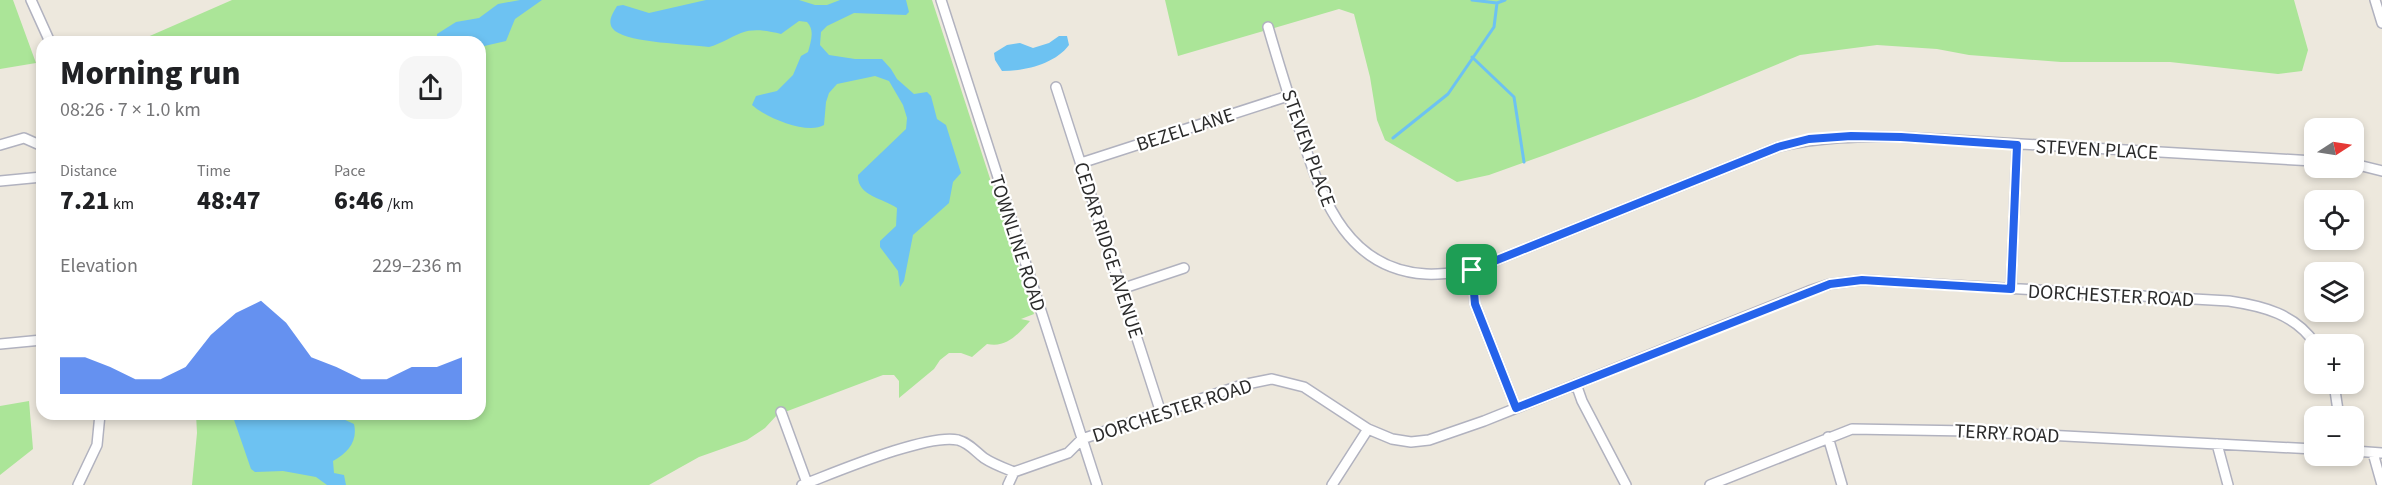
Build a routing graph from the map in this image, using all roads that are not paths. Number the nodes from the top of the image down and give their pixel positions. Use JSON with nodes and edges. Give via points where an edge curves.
{"nodes":[{"id":1,"x":31,"y":0,"type":"edge"},
{"id":2,"x":940,"y":0,"type":"edge"},
{"id":3,"x":2375,"y":0,"type":"edge"},
{"id":4,"x":2382,"y":23,"type":"edge"},
{"id":5,"x":1268,"y":27,"type":"dead end"},
{"id":6,"x":47,"y":36,"type":"edge"},
{"id":7,"x":1056,"y":87,"type":"dead end"},
{"id":8,"x":1288,"y":96,"type":"junction"},
{"id":9,"x":36,"y":143,"type":"edge"},
{"id":10,"x":0,"y":145,"type":"edge"},
{"id":11,"x":2017,"y":145,"type":"junction"},
{"id":12,"x":2304,"y":160,"type":"edge"},
{"id":13,"x":1082,"y":163,"type":"junction"},
{"id":14,"x":2364,"y":167,"type":"edge"},
{"id":15,"x":2382,"y":172,"type":"edge"},
{"id":16,"x":36,"y":178,"type":"edge"},
{"id":17,"x":0,"y":181,"type":"edge"},
{"id":18,"x":1184,"y":268,"type":"dead end"},
{"id":19,"x":1472,"y":270,"type":"junction"},
{"id":20,"x":1121,"y":288,"type":"junction"},
{"id":21,"x":2011,"y":289,"type":"junction"},
{"id":22,"x":2305,"y":334,"type":"edge"},
{"id":23,"x":36,"y":341,"type":"edge"},
{"id":24,"x":0,"y":344,"type":"edge"},
{"id":25,"x":1576,"y":384,"type":"junction"},
{"id":26,"x":1516,"y":408,"type":"junction"},
{"id":27,"x":782,"y":412,"type":"dead end"},
{"id":28,"x":1161,"y":413,"type":"junction"},
{"id":29,"x":99,"y":420,"type":"edge"},
{"id":30,"x":1368,"y":429,"type":"junction"},
{"id":31,"x":1828,"y":437,"type":"junction"},
{"id":32,"x":1082,"y":439,"type":"junction"},
{"id":33,"x":2217,"y":444,"type":"junction"},
{"id":34,"x":2304,"y":448,"type":"edge"},
{"id":35,"x":2378,"y":453,"type":"edge"},
{"id":36,"x":1014,"y":472,"type":"junction"},
{"id":37,"x":804,"y":484,"type":"edge"},
{"id":38,"x":78,"y":485,"type":"edge"},
{"id":39,"x":1008,"y":485,"type":"edge"},
{"id":40,"x":1097,"y":485,"type":"edge"},
{"id":41,"x":1332,"y":485,"type":"edge"},
{"id":42,"x":1626,"y":485,"type":"edge"},
{"id":43,"x":1710,"y":485,"type":"edge"},
{"id":44,"x":1842,"y":485,"type":"edge"},
{"id":45,"x":2228,"y":485,"type":"edge"},
{"id":46,"x":2382,"y":485,"type":"edge"}],
"edges":[{"from":1,"to":6,"type":"street"},
{"from":2,"to":32,"type":"street","name":"TOWNLINE ROAD"},
{"from":3,"to":4,"type":"street"},
{"from":5,"to":8,"type":"street","name":"STEVEN PLACE"},
{"from":7,"to":13,"type":"street","name":"CEDAR RIDGE AVENUE"},
{"from":8,"to":13,"type":"street","name":"BEZEL LANE"},
{"from":8,"to":19,"type":"street","name":"STEVEN PLACE","via":[[1325,200],[1345,234],[1374,258],[1404,270],[1426,274]]},
{"from":9,"to":10,"type":"street","via":[[24,138]]},
{"from":11,"to":12,"type":"street","name":"STEVEN PLACE"},
{"from":11,"to":19,"type":"street","name":"STEVEN PLACE","via":[[1891,137],[1809,139],[1778,147]]},
{"from":11,"to":21,"type":"street"},
{"from":13,"to":20,"type":"street","name":"CEDAR RIDGE AVENUE"},
{"from":14,"to":15,"type":"street"},
{"from":16,"to":17,"type":"street"},
{"from":18,"to":20,"type":"street"},
{"from":19,"to":26,"type":"street","via":[[1475,304]]},
{"from":20,"to":28,"type":"street","name":"CEDAR RIDGE AVENUE"},
{"from":21,"to":22,"type":"street","name":"DORCHESTER ROAD","via":[[2229,301],[2264,307],[2291,320]]},
{"from":21,"to":25,"type":"street","name":"DORCHESTER ROAD","via":[[1862,280],[1830,284]]},
{"from":23,"to":24,"type":"street"},
{"from":25,"to":26,"type":"street","name":"DORCHESTER ROAD"},
{"from":25,"to":42,"type":"street"},
{"from":26,"to":30,"type":"street","name":"DORCHESTER ROAD","via":[[1428,440],[1392,439]]},
{"from":27,"to":37,"type":"street"},
{"from":28,"to":30,"type":"street","name":"DORCHESTER ROAD","via":[[1242,385],[1272,379],[1304,387]]},
{"from":28,"to":32,"type":"street","name":"DORCHESTER ROAD"},
{"from":29,"to":38,"type":"street","via":[[97,445]]},
{"from":30,"to":41,"type":"street"},
{"from":31,"to":33,"type":"street","name":"TERRY ROAD","via":[[1852,429],[1904,429]]},
{"from":31,"to":43,"type":"street","name":"TERRY ROAD"},
{"from":31,"to":44,"type":"street"},
{"from":32,"to":36,"type":"street","name":"DORCHESTER ROAD","via":[[1068,453]]},
{"from":32,"to":40,"type":"street","name":"TOWNLINE ROAD"},
{"from":33,"to":34,"type":"street","name":"TERRY ROAD"},
{"from":33,"to":45,"type":"street"},
{"from":35,"to":46,"type":"street"},
{"from":36,"to":37,"type":"street","via":[[959,440],[941,438]]},
{"from":36,"to":39,"type":"street"}]}
